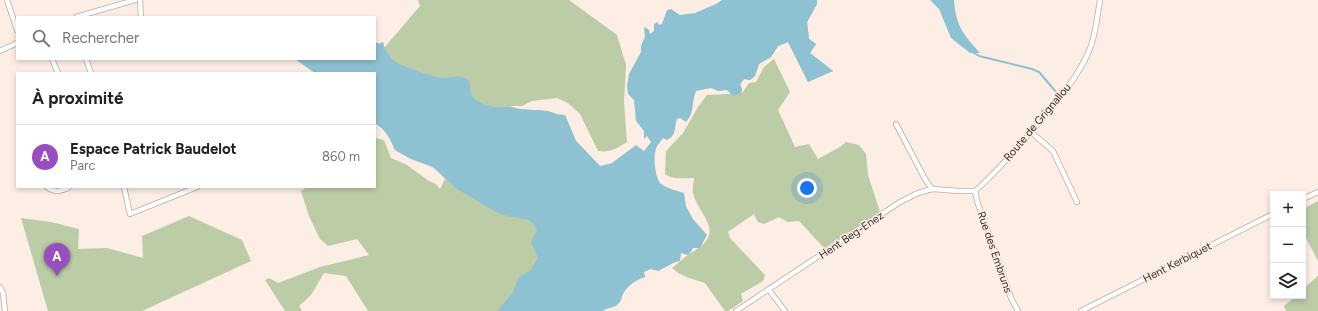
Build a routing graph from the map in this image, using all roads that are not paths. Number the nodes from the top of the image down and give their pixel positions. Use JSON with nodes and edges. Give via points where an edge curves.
{"nodes":[{"id":1,"x":7,"y":0,"type":"edge"},
{"id":2,"x":135,"y":0,"type":"edge"},
{"id":3,"x":140,"y":0,"type":"edge"},
{"id":4,"x":1100,"y":0,"type":"edge"},
{"id":5,"x":79,"y":16,"type":"edge"},
{"id":6,"x":141,"y":16,"type":"edge"},
{"id":7,"x":16,"y":27,"type":"edge"},
{"id":8,"x":16,"y":43,"type":"edge"},
{"id":9,"x":0,"y":51,"type":"edge"},
{"id":10,"x":52,"y":60,"type":"edge"},
{"id":11,"x":86,"y":60,"type":"edge"},
{"id":12,"x":58,"y":72,"type":"edge"},
{"id":13,"x":91,"y":72,"type":"edge"},
{"id":14,"x":896,"y":124,"type":"dead end"},
{"id":15,"x":1031,"y":132,"type":"junction"},
{"id":16,"x":49,"y":188,"type":"edge"},
{"id":17,"x":68,"y":188,"type":"edge"},
{"id":18,"x":124,"y":188,"type":"edge"},
{"id":19,"x":195,"y":188,"type":"edge"},
{"id":20,"x":932,"y":189,"type":"junction"},
{"id":21,"x":975,"y":191,"type":"junction"},
{"id":22,"x":1318,"y":192,"type":"edge"},
{"id":23,"x":1306,"y":198,"type":"edge"},
{"id":24,"x":1077,"y":202,"type":"dead end"},
{"id":25,"x":1270,"y":216,"type":"edge"},
{"id":26,"x":0,"y":287,"type":"edge"},
{"id":27,"x":769,"y":290,"type":"junction"},
{"id":28,"x":5,"y":311,"type":"edge"},
{"id":29,"x":736,"y":311,"type":"edge"},
{"id":30,"x":785,"y":311,"type":"edge"},
{"id":31,"x":1018,"y":311,"type":"edge"},
{"id":32,"x":1081,"y":311,"type":"edge"}],
"edges":[{"from":1,"to":7,"type":"street"},
{"from":2,"to":5,"type":"street"},
{"from":3,"to":6,"type":"street"},
{"from":4,"to":15,"type":"street","name":"Route de Grignallou","via":[[1090,50],[1066,89]]},
{"from":8,"to":9,"type":"street"},
{"from":10,"to":12,"type":"street"},
{"from":11,"to":13,"type":"street"},
{"from":14,"to":20,"type":"street"},
{"from":15,"to":21,"type":"street","name":"Route de Grignallou"},
{"from":15,"to":24,"type":"street","via":[[1053,151]]},
{"from":16,"to":17,"type":"street","via":[[58,192]]},
{"from":18,"to":19,"type":"street","via":[[130,214]]},
{"from":20,"to":21,"type":"street","name":"Hent Beg-Enez"},
{"from":20,"to":27,"type":"street","name":"Hent Beg-Enez","via":[[900,202]]},
{"from":21,"to":31,"type":"street","name":"Rue des Embruns","via":[[1011,298]]},
{"from":22,"to":23,"type":"street"},
{"from":25,"to":32,"type":"street","name":"Hent Kerbiquet"},
{"from":26,"to":28,"type":"street"},
{"from":27,"to":29,"type":"street","name":"Hent Beg-Enez"},
{"from":27,"to":30,"type":"street"}]}
